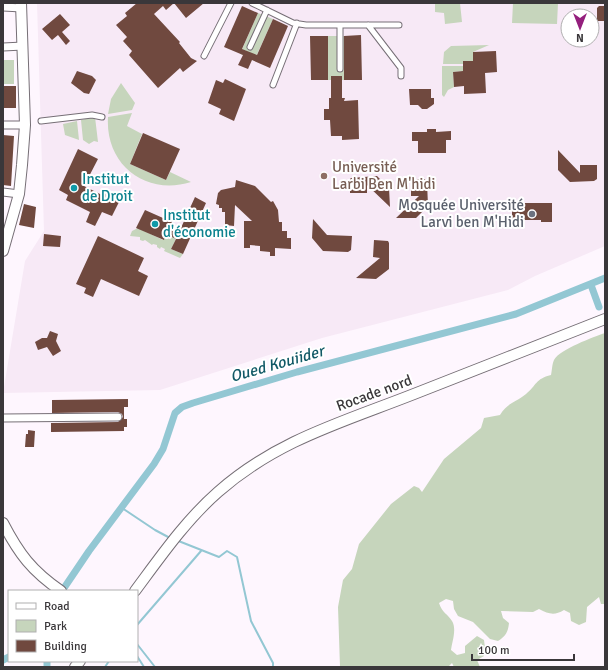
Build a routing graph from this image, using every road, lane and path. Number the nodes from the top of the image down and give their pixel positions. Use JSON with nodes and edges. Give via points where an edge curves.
{"nodes":[{"id":1,"x":232,"y":3,"type":"edge"},
{"id":2,"x":252,"y":3,"type":"edge"},
{"id":3,"x":22,"y":5,"type":"edge"},
{"id":4,"x":3,"y":7,"type":"edge"},
{"id":5,"x":267,"y":10,"type":"junction"},
{"id":6,"x":297,"y":23,"type":"junction"},
{"id":7,"x":368,"y":25,"type":"junction"},
{"id":8,"x":399,"y":25,"type":"dead end"},
{"id":9,"x":340,"y":26,"type":"junction"},
{"id":10,"x":23,"y":46,"type":"junction"},
{"id":11,"x":3,"y":47,"type":"edge"},
{"id":12,"x":250,"y":47,"type":"dead end"},
{"id":13,"x":204,"y":56,"type":"dead end"},
{"id":14,"x":340,"y":69,"type":"dead end"},
{"id":15,"x":401,"y":76,"type":"dead end"},
{"id":16,"x":273,"y":85,"type":"dead end"},
{"id":17,"x":102,"y":118,"type":"dead end"},
{"id":18,"x":41,"y":121,"type":"dead end"},
{"id":19,"x":3,"y":125,"type":"edge"},
{"id":20,"x":25,"y":125,"type":"junction"},
{"id":21,"x":3,"y":192,"type":"edge"},
{"id":22,"x":19,"y":194,"type":"junction"},
{"id":23,"x":3,"y":251,"type":"edge"},
{"id":24,"x":605,"y":319,"type":"edge"},
{"id":25,"x":118,"y":417,"type":"dead end"},
{"id":26,"x":3,"y":418,"type":"edge"},
{"id":27,"x":3,"y":523,"type":"edge"},
{"id":28,"x":60,"y":590,"type":"edge"},
{"id":29,"x":136,"y":590,"type":"edge"}],
"edges":[{"from":1,"to":13,"type":"street"},
{"from":2,"to":5,"type":"street"},
{"from":3,"to":4,"type":"street"},
{"from":3,"to":10,"type":"main road"},
{"from":5,"to":6,"type":"street"},
{"from":5,"to":12,"type":"street"},
{"from":6,"to":9,"type":"street"},
{"from":6,"to":16,"type":"street"},
{"from":7,"to":8,"type":"street"},
{"from":7,"to":9,"type":"street"},
{"from":7,"to":15,"type":"street","via":[[401,68]]},
{"from":9,"to":14,"type":"street"},
{"from":10,"to":11,"type":"street"},
{"from":10,"to":20,"type":"main road"},
{"from":17,"to":18,"type":"street","via":[[92,115]]},
{"from":19,"to":20,"type":"street"},
{"from":20,"to":22,"type":"main road"},
{"from":21,"to":22,"type":"street"},
{"from":22,"to":23,"type":"main road"},
{"from":24,"to":29,"type":"main road","name":"Rocade nord","via":[[303,436],[280,448],[239,475],[203,506],[178,534]]},
{"from":25,"to":26,"type":"street"},
{"from":27,"to":28,"type":"main road","via":[[21,556]]}]}
